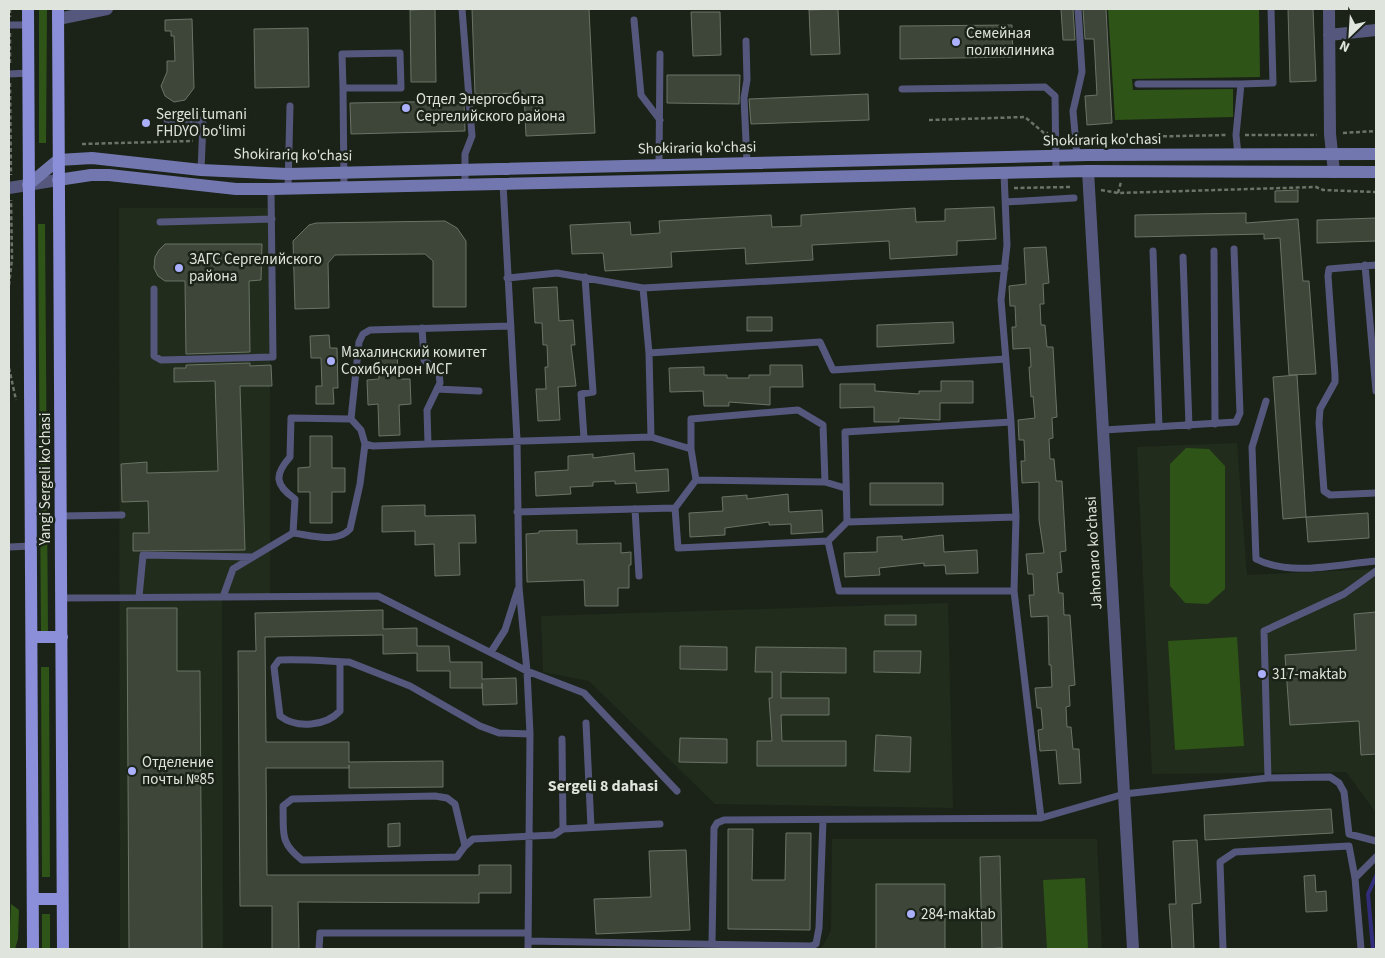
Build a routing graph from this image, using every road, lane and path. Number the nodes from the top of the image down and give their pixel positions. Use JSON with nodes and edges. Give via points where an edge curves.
{"nodes":[{"id":1,"x":10,"y":9,"type":"edge"},
{"id":2,"x":28,"y":9,"type":"edge"},
{"id":3,"x":107,"y":9,"type":"edge"},
{"id":4,"x":462,"y":9,"type":"edge"},
{"id":5,"x":1078,"y":9,"type":"edge"},
{"id":6,"x":1271,"y":9,"type":"edge"},
{"id":7,"x":1329,"y":9,"type":"edge"},
{"id":8,"x":58,"y":14,"type":"edge"},
{"id":9,"x":634,"y":20,"type":"dead end"},
{"id":10,"x":10,"y":25,"type":"edge"},
{"id":11,"x":28,"y":25,"type":"junction"},
{"id":12,"x":1376,"y":30,"type":"edge"},
{"id":13,"x":1329,"y":35,"type":"junction"},
{"id":14,"x":746,"y":41,"type":"dead end"},
{"id":15,"x":660,"y":54,"type":"dead end"},
{"id":16,"x":10,"y":74,"type":"edge"},
{"id":17,"x":30,"y":74,"type":"junction"},
{"id":18,"x":1138,"y":84,"type":"dead end"},
{"id":19,"x":1241,"y":84,"type":"junction"},
{"id":20,"x":343,"y":88,"type":"junction"},
{"id":21,"x":902,"y":89,"type":"dead end"},
{"id":22,"x":290,"y":106,"type":"dead end"},
{"id":23,"x":167,"y":120,"type":"dead end"},
{"id":24,"x":929,"y":120,"type":"dead end"},
{"id":25,"x":660,"y":121,"type":"junction"},
{"id":26,"x":1376,"y":131,"type":"edge"},
{"id":27,"x":1055,"y":134,"type":"junction"},
{"id":28,"x":1330,"y":134,"type":"junction"},
{"id":29,"x":1236,"y":135,"type":"junction"},
{"id":30,"x":1075,"y":137,"type":"junction"},
{"id":31,"x":202,"y":141,"type":"junction"},
{"id":32,"x":82,"y":144,"type":"dead end"},
{"id":33,"x":1332,"y":154,"type":"junction"},
{"id":34,"x":1376,"y":154,"type":"edge"},
{"id":35,"x":1238,"y":155,"type":"junction"},
{"id":36,"x":1055,"y":156,"type":"junction"},
{"id":37,"x":1082,"y":156,"type":"junction"},
{"id":38,"x":58,"y":160,"type":"junction"},
{"id":39,"x":747,"y":163,"type":"junction"},
{"id":40,"x":659,"y":165,"type":"junction"},
{"id":41,"x":200,"y":170,"type":"junction"},
{"id":42,"x":464,"y":170,"type":"junction"},
{"id":43,"x":1088,"y":171,"type":"junction"},
{"id":44,"x":344,"y":172,"type":"junction"},
{"id":45,"x":1056,"y":172,"type":"junction"},
{"id":46,"x":1334,"y":172,"type":"junction"},
{"id":47,"x":1376,"y":172,"type":"edge"},
{"id":48,"x":1004,"y":173,"type":"junction"},
{"id":49,"x":288,"y":174,"type":"junction"},
{"id":50,"x":58,"y":180,"type":"junction"},
{"id":51,"x":502,"y":184,"type":"junction"},
{"id":52,"x":28,"y":185,"type":"junction"},
{"id":53,"x":465,"y":185,"type":"junction"},
{"id":54,"x":10,"y":188,"type":"edge"},
{"id":55,"x":344,"y":188,"type":"junction"},
{"id":56,"x":1005,"y":188,"type":"junction"},
{"id":57,"x":1089,"y":188,"type":"junction"},
{"id":58,"x":271,"y":189,"type":"junction"},
{"id":59,"x":288,"y":189,"type":"junction"},
{"id":60,"x":1376,"y":192,"type":"edge"},
{"id":61,"x":1074,"y":198,"type":"dead end"},
{"id":62,"x":1006,"y":202,"type":"junction"},
{"id":63,"x":272,"y":219,"type":"junction"},
{"id":64,"x":160,"y":222,"type":"dead end"},
{"id":65,"x":1234,"y":249,"type":"dead end"},
{"id":66,"x":1153,"y":251,"type":"dead end"},
{"id":67,"x":1214,"y":251,"type":"dead end"},
{"id":68,"x":1183,"y":256,"type":"dead end"},
{"id":69,"x":1376,"y":264,"type":"edge"},
{"id":70,"x":1365,"y":265,"type":"junction"},
{"id":71,"x":1005,"y":268,"type":"junction"},
{"id":72,"x":585,"y":277,"type":"junction"},
{"id":73,"x":507,"y":278,"type":"junction"},
{"id":74,"x":9,"y":285,"type":"edge"},
{"id":75,"x":643,"y":288,"type":"junction"},
{"id":76,"x":154,"y":289,"type":"dead end"},
{"id":77,"x":512,"y":326,"type":"junction"},
{"id":78,"x":422,"y":328,"type":"junction"},
{"id":79,"x":648,"y":353,"type":"junction"},
{"id":80,"x":1006,"y":359,"type":"junction"},
{"id":81,"x":9,"y":368,"type":"edge"},
{"id":82,"x":437,"y":389,"type":"junction"},
{"id":83,"x":479,"y":391,"type":"dead end"},
{"id":84,"x":1376,"y":391,"type":"edge"},
{"id":85,"x":16,"y":400,"type":"dead end"},
{"id":86,"x":1266,"y":401,"type":"dead end"},
{"id":87,"x":352,"y":419,"type":"junction"},
{"id":88,"x":1011,"y":422,"type":"junction"},
{"id":89,"x":1215,"y":424,"type":"junction"},
{"id":90,"x":1189,"y":426,"type":"junction"},
{"id":91,"x":1159,"y":427,"type":"junction"},
{"id":92,"x":1104,"y":430,"type":"junction"},
{"id":93,"x":651,"y":437,"type":"junction"},
{"id":94,"x":584,"y":438,"type":"junction"},
{"id":95,"x":517,"y":440,"type":"junction"},
{"id":96,"x":365,"y":444,"type":"junction"},
{"id":97,"x":428,"y":444,"type":"junction"},
{"id":98,"x":691,"y":449,"type":"junction"},
{"id":99,"x":696,"y":480,"type":"junction"},
{"id":100,"x":825,"y":482,"type":"junction"},
{"id":101,"x":845,"y":488,"type":"junction"},
{"id":102,"x":1376,"y":494,"type":"edge"},
{"id":103,"x":675,"y":508,"type":"junction"},
{"id":104,"x":635,"y":509,"type":"junction"},
{"id":105,"x":517,"y":512,"type":"junction"},
{"id":106,"x":122,"y":515,"type":"dead end"},
{"id":107,"x":61,"y":516,"type":"junction"},
{"id":108,"x":1016,"y":517,"type":"junction"},
{"id":109,"x":847,"y":522,"type":"junction"},
{"id":110,"x":293,"y":533,"type":"junction"},
{"id":111,"x":828,"y":541,"type":"junction"},
{"id":112,"x":32,"y":546,"type":"junction"},
{"id":113,"x":9,"y":547,"type":"edge"},
{"id":114,"x":254,"y":557,"type":"junction"},
{"id":115,"x":1376,"y":561,"type":"edge"},
{"id":116,"x":1376,"y":571,"type":"edge"},
{"id":117,"x":639,"y":576,"type":"dead end"},
{"id":118,"x":519,"y":586,"type":"junction"},
{"id":119,"x":1014,"y":591,"type":"junction"},
{"id":120,"x":139,"y":597,"type":"junction"},
{"id":121,"x":223,"y":597,"type":"junction"},
{"id":122,"x":62,"y":598,"type":"junction"},
{"id":123,"x":32,"y":637,"type":"junction"},
{"id":124,"x":62,"y":637,"type":"junction"},
{"id":125,"x":491,"y":652,"type":"junction"},
{"id":126,"x":340,"y":662,"type":"junction"},
{"id":127,"x":527,"y":671,"type":"junction"},
{"id":128,"x":586,"y":723,"type":"dead end"},
{"id":129,"x":530,"y":734,"type":"junction"},
{"id":130,"x":562,"y":739,"type":"dead end"},
{"id":131,"x":1268,"y":778,"type":"junction"},
{"id":132,"x":677,"y":791,"type":"dead end"},
{"id":133,"x":1124,"y":794,"type":"junction"},
{"id":134,"x":1041,"y":818,"type":"junction"},
{"id":135,"x":823,"y":820,"type":"junction"},
{"id":136,"x":660,"y":824,"type":"dead end"},
{"id":137,"x":591,"y":827,"type":"junction"},
{"id":138,"x":563,"y":828,"type":"junction"},
{"id":139,"x":1349,"y":834,"type":"junction"},
{"id":140,"x":528,"y":837,"type":"junction"},
{"id":141,"x":1376,"y":841,"type":"edge"},
{"id":142,"x":465,"y":846,"type":"junction"},
{"id":143,"x":1349,"y":846,"type":"junction"},
{"id":144,"x":1376,"y":857,"type":"edge"},
{"id":145,"x":1355,"y":878,"type":"junction"},
{"id":146,"x":32,"y":899,"type":"junction"},
{"id":147,"x":62,"y":899,"type":"junction"},
{"id":148,"x":528,"y":937,"type":"junction"},
{"id":149,"x":712,"y":944,"type":"junction"},
{"id":150,"x":794,"y":948,"type":"edge"},
{"id":151,"x":33,"y":949,"type":"edge"},
{"id":152,"x":63,"y":949,"type":"edge"},
{"id":153,"x":319,"y":949,"type":"edge"},
{"id":154,"x":528,"y":949,"type":"edge"},
{"id":155,"x":1133,"y":949,"type":"edge"},
{"id":156,"x":1223,"y":949,"type":"edge"},
{"id":157,"x":1360,"y":949,"type":"edge"}],
"edges":[{"from":1,"to":10,"type":"path"},
{"from":2,"to":11,"type":"main road","name":"Yangi Sergeli ko'chasi"},
{"from":3,"to":8,"type":"street"},
{"from":4,"to":42,"type":"lane","via":[[472,136],[465,154]]},
{"from":5,"to":30,"type":"lane","via":[[1082,72],[1073,111]]},
{"from":6,"to":19,"type":"lane","via":[[1273,83]]},
{"from":7,"to":13,"type":"street"},
{"from":8,"to":38,"type":"main road","name":"Yangi Sergeli ko'chasi"},
{"from":9,"to":25,"type":"lane","via":[[641,96]]},
{"from":10,"to":11,"type":"lane"},
{"from":10,"to":16,"type":"path"},
{"from":11,"to":17,"type":"main road","name":"Yangi Sergeli ko'chasi"},
{"from":12,"to":13,"type":"street"},
{"from":13,"to":28,"type":"street"},
{"from":14,"to":39,"type":"lane"},
{"from":15,"to":25,"type":"lane"},
{"from":16,"to":17,"type":"lane"},
{"from":16,"to":54,"type":"path"},
{"from":17,"to":52,"type":"main road","name":"Yangi Sergeli ko'chasi"},
{"from":18,"to":19,"type":"lane"},
{"from":19,"to":29,"type":"lane"},
{"from":20,"to":20,"type":"lane","via":[[401,88],[400,53],[342,54]]},
{"from":20,"to":44,"type":"lane"},
{"from":21,"to":27,"type":"lane","via":[[1045,87],[1055,96]]},
{"from":22,"to":49,"type":"lane"},
{"from":23,"to":31,"type":"lane","via":[[200,120]]},
{"from":24,"to":27,"type":"path","via":[[1025,117],[1044,133]]},
{"from":25,"to":40,"type":"lane"},
{"from":26,"to":28,"type":"path"},
{"from":27,"to":36,"type":"lane"},
{"from":28,"to":29,"type":"path"},
{"from":28,"to":33,"type":"street"},
{"from":29,"to":30,"type":"path"},
{"from":29,"to":35,"type":"lane"},
{"from":30,"to":37,"type":"lane"},
{"from":31,"to":32,"type":"path"},
{"from":31,"to":41,"type":"lane"},
{"from":33,"to":34,"type":"main road","name":"Shokirariq ko'chasi"},
{"from":33,"to":35,"type":"main road","name":"Shokirariq ko'chasi"},
{"from":33,"to":46,"type":"street"},
{"from":35,"to":37,"type":"main road","name":"Shokirariq ko'chasi"},
{"from":36,"to":37,"type":"main road","name":"Shokirariq ko'chasi"},
{"from":36,"to":39,"type":"main road","name":"Shokirariq ko'chasi"},
{"from":36,"to":45,"type":"lane"},
{"from":37,"to":43,"type":"street","name":"Jahonaro ko'chasi"},
{"from":38,"to":41,"type":"main road","name":"Shokirariq ko'chasi","via":[[110,159]]},
{"from":38,"to":50,"type":"main road","name":"Yangi Sergeli ko'chasi"},
{"from":38,"to":52,"type":"main road"},
{"from":39,"to":40,"type":"main road","name":"Shokirariq ko'chasi"},
{"from":40,"to":42,"type":"main road","name":"Shokirariq ko'chasi"},
{"from":41,"to":49,"type":"main road","name":"Shokirariq ko'chasi"},
{"from":42,"to":44,"type":"main road","name":"Shokirariq ko'chasi"},
{"from":42,"to":53,"type":"lane"},
{"from":43,"to":45,"type":"main road","name":"Shokirariq ko'chasi"},
{"from":43,"to":46,"type":"main road","name":"Shokirariq ko'chasi"},
{"from":43,"to":57,"type":"street","name":"Jahonaro ko'chasi"},
{"from":44,"to":49,"type":"main road","name":"Shokirariq ko'chasi"},
{"from":44,"to":55,"type":"lane"},
{"from":45,"to":48,"type":"main road","name":"Shokirariq ko'chasi"},
{"from":46,"to":47,"type":"main road","name":"Shokirariq ko'chasi"},
{"from":48,"to":51,"type":"main road","name":"Shokirariq ko'chasi"},
{"from":48,"to":56,"type":"lane"},
{"from":49,"to":59,"type":"lane"},
{"from":50,"to":52,"type":"street"},
{"from":50,"to":58,"type":"main road","name":"Shokirariq ko'chasi","via":[[108,175],[236,189]]},
{"from":50,"to":107,"type":"main road","name":"Yangi Sergeli ko'chasi"},
{"from":51,"to":53,"type":"main road","name":"Shokirariq ko'chasi"},
{"from":51,"to":73,"type":"lane"},
{"from":52,"to":54,"type":"street"},
{"from":52,"to":112,"type":"main road","name":"Yangi Sergeli ko'chasi"},
{"from":53,"to":55,"type":"main road","name":"Shokirariq ko'chasi"},
{"from":54,"to":74,"type":"path","via":[[12,259]]},
{"from":55,"to":59,"type":"main road","name":"Shokirariq ko'chasi"},
{"from":56,"to":57,"type":"path"},
{"from":56,"to":62,"type":"lane"},
{"from":57,"to":60,"type":"path","via":[[1118,193],[1316,188]]},
{"from":57,"to":92,"type":"street","name":"Jahonaro ko'chasi"},
{"from":58,"to":59,"type":"main road","name":"Shokirariq ko'chasi"},
{"from":58,"to":63,"type":"lane"},
{"from":61,"to":62,"type":"lane"},
{"from":62,"to":71,"type":"lane"},
{"from":63,"to":64,"type":"lane"},
{"from":63,"to":76,"type":"lane","via":[[273,357],[160,360],[154,356]]},
{"from":65,"to":89,"type":"lane","via":[[1240,413],[1236,422]]},
{"from":66,"to":91,"type":"lane"},
{"from":67,"to":89,"type":"lane"},
{"from":68,"to":90,"type":"lane"},
{"from":69,"to":70,"type":"lane"},
{"from":70,"to":84,"type":"lane"},
{"from":70,"to":102,"type":"lane","via":[[1329,269],[1334,382],[1320,409],[1319,433],[1324,490],[1330,495]]},
{"from":71,"to":75,"type":"lane"},
{"from":71,"to":80,"type":"lane","via":[[1001,300]]},
{"from":72,"to":73,"type":"lane","via":[[557,273]]},
{"from":72,"to":75,"type":"lane"},
{"from":72,"to":94,"type":"lane","via":[[593,392],[581,394]]},
{"from":73,"to":77,"type":"lane"},
{"from":75,"to":79,"type":"lane"},
{"from":77,"to":78,"type":"lane"},
{"from":77,"to":95,"type":"lane"},
{"from":78,"to":82,"type":"lane","via":[[424,360],[439,373]]},
{"from":78,"to":87,"type":"lane","via":[[370,330],[362,334]]},
{"from":79,"to":80,"type":"lane","via":[[820,342],[833,370]]},
{"from":79,"to":93,"type":"lane"},
{"from":80,"to":88,"type":"lane"},
{"from":81,"to":85,"type":"path"},
{"from":82,"to":83,"type":"lane"},
{"from":82,"to":97,"type":"lane","via":[[427,410]]},
{"from":86,"to":115,"type":"lane","via":[[1252,447],[1256,559],[1272,567],[1289,568]]},
{"from":87,"to":96,"type":"lane","via":[[361,430]]},
{"from":87,"to":110,"type":"lane","via":[[291,418],[290,457],[278,476],[282,490],[295,499]]},
{"from":88,"to":101,"type":"lane","via":[[845,432]]},
{"from":88,"to":108,"type":"lane"},
{"from":89,"to":90,"type":"lane"},
{"from":90,"to":91,"type":"lane"},
{"from":91,"to":92,"type":"lane"},
{"from":92,"to":133,"type":"street","name":"Jahonaro ko'chasi"},
{"from":93,"to":94,"type":"lane"},
{"from":93,"to":98,"type":"lane"},
{"from":94,"to":95,"type":"lane"},
{"from":95,"to":97,"type":"lane"},
{"from":95,"to":105,"type":"lane"},
{"from":96,"to":97,"type":"lane"},
{"from":96,"to":110,"type":"lane","via":[[350,529],[345,535],[331,537]]},
{"from":98,"to":99,"type":"lane"},
{"from":98,"to":100,"type":"lane","via":[[692,419],[798,410],[823,425]]},
{"from":99,"to":100,"type":"lane"},
{"from":99,"to":103,"type":"lane"},
{"from":100,"to":101,"type":"lane"},
{"from":101,"to":109,"type":"lane"},
{"from":103,"to":104,"type":"lane"},
{"from":103,"to":111,"type":"lane","via":[[678,548]]},
{"from":104,"to":105,"type":"lane"},
{"from":104,"to":117,"type":"lane"},
{"from":105,"to":118,"type":"lane"},
{"from":106,"to":107,"type":"lane"},
{"from":107,"to":122,"type":"main road","name":"Yangi Sergeli ko'chasi"},
{"from":108,"to":109,"type":"lane"},
{"from":108,"to":119,"type":"lane"},
{"from":109,"to":111,"type":"lane"},
{"from":110,"to":114,"type":"lane"},
{"from":111,"to":119,"type":"lane","via":[[839,591]]},
{"from":112,"to":113,"type":"lane"},
{"from":112,"to":123,"type":"main road","name":"Yangi Sergeli ko'chasi"},
{"from":114,"to":120,"type":"lane","via":[[143,555]]},
{"from":114,"to":121,"type":"lane","via":[[233,569]]},
{"from":116,"to":131,"type":"lane","via":[[1344,594],[1264,631]]},
{"from":118,"to":125,"type":"lane","via":[[505,630]]},
{"from":118,"to":127,"type":"lane"},
{"from":119,"to":134,"type":"lane"},
{"from":120,"to":121,"type":"lane"},
{"from":120,"to":122,"type":"lane"},
{"from":121,"to":125,"type":"lane","via":[[378,596]]},
{"from":122,"to":124,"type":"main road","name":"Yangi Sergeli ko'chasi"},
{"from":123,"to":124,"type":"main road"},
{"from":123,"to":146,"type":"main road","name":"Yangi Sergeli ko'chasi"},
{"from":124,"to":147,"type":"main road","name":"Yangi Sergeli ko'chasi"},
{"from":125,"to":127,"type":"lane"},
{"from":126,"to":126,"type":"lane","via":[[279,660],[274,667],[280,716],[289,723],[325,723],[332,719],[340,711]]},
{"from":126,"to":129,"type":"lane","via":[[377,671],[410,686],[480,726],[499,733]]},
{"from":127,"to":129,"type":"lane"},
{"from":127,"to":132,"type":"lane","via":[[584,693]]},
{"from":128,"to":137,"type":"lane"},
{"from":129,"to":140,"type":"lane"},
{"from":130,"to":138,"type":"lane"},
{"from":131,"to":133,"type":"lane"},
{"from":131,"to":139,"type":"lane","via":[[1330,777],[1344,792]]},
{"from":133,"to":134,"type":"lane"},
{"from":133,"to":155,"type":"street","name":"Jahonaro ko'chasi"},
{"from":134,"to":135,"type":"lane"},
{"from":135,"to":149,"type":"lane","via":[[717,822],[714,828]]},
{"from":135,"to":150,"type":"lane","via":[[818,938],[816,944]]},
{"from":136,"to":137,"type":"lane"},
{"from":137,"to":138,"type":"lane"},
{"from":138,"to":140,"type":"lane","via":[[554,835]]},
{"from":139,"to":141,"type":"lane"},
{"from":139,"to":143,"type":"lane"},
{"from":140,"to":142,"type":"lane","via":[[473,839]]},
{"from":140,"to":148,"type":"lane"},
{"from":142,"to":142,"type":"lane","via":[[457,857],[302,860],[289,850],[284,841],[283,806],[292,798],[447,798],[455,804]]},
{"from":143,"to":145,"type":"lane"},
{"from":143,"to":156,"type":"lane","via":[[1235,852],[1220,862]]},
{"from":144,"to":145,"type":"lane"},
{"from":145,"to":157,"type":"lane"},
{"from":146,"to":147,"type":"main road"},
{"from":146,"to":151,"type":"main road","name":"Yangi Sergeli ko'chasi"},
{"from":147,"to":152,"type":"main road","name":"Yangi Sergeli ko'chasi"},
{"from":148,"to":149,"type":"lane"},
{"from":148,"to":153,"type":"lane","via":[[320,933]]},
{"from":148,"to":154,"type":"lane"},
{"from":149,"to":150,"type":"lane"}]}
